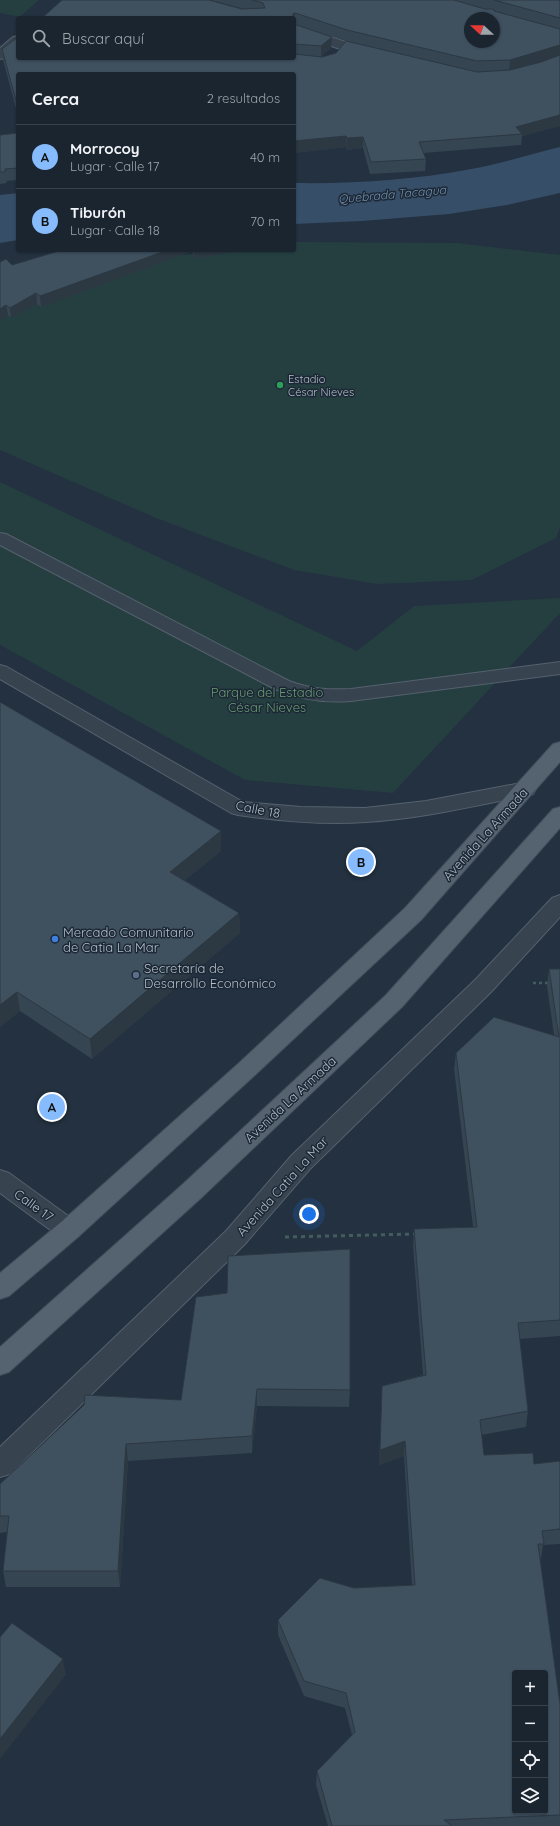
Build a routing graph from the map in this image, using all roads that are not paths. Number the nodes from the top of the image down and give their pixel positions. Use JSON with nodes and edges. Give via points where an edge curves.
{"nodes":[{"id":1,"x":296,"y":30,"type":"edge"},
{"id":2,"x":16,"y":42,"type":"edge"},
{"id":3,"x":0,"y":56,"type":"edge"},
{"id":4,"x":384,"y":56,"type":"edge"},
{"id":5,"x":0,"y":538,"type":"edge"},
{"id":6,"x":560,"y":668,"type":"edge"},
{"id":7,"x":0,"y":671,"type":"edge"},
{"id":8,"x":560,"y":749,"type":"edge"},
{"id":9,"x":526,"y":789,"type":"junction"},
{"id":10,"x":560,"y":814,"type":"edge"},
{"id":11,"x":560,"y":903,"type":"edge"},
{"id":12,"x":0,"y":1180,"type":"edge"},
{"id":13,"x":69,"y":1230,"type":"junction"},
{"id":14,"x":0,"y":1288,"type":"edge"},
{"id":15,"x":0,"y":1364,"type":"edge"},
{"id":16,"x":0,"y":1465,"type":"edge"}],
"edges":[{"from":1,"to":4,"type":"street","via":[[338,50]]},
{"from":2,"to":3,"type":"street"},
{"from":5,"to":6,"type":"street","via":[[301,693],[329,697],[351,695]]},
{"from":7,"to":9,"type":"street","name":"Calle 18","via":[[238,808],[277,814],[365,815],[423,808]]},
{"from":8,"to":9,"type":"main road","name":"Avenida La Armada"},
{"from":9,"to":13,"type":"main road","name":"Avenida La Armada","via":[[413,914]]},
{"from":10,"to":15,"type":"main road","name":"Avenida La Armada","via":[[394,1001],[192,1191]]},
{"from":11,"to":16,"type":"street","name":"Avenida Catia La Mar","via":[[483,986],[301,1162],[235,1238]]},
{"from":12,"to":13,"type":"street","name":"Calle 17"},
{"from":13,"to":14,"type":"main road","name":"Avenida La Armada"}]}
